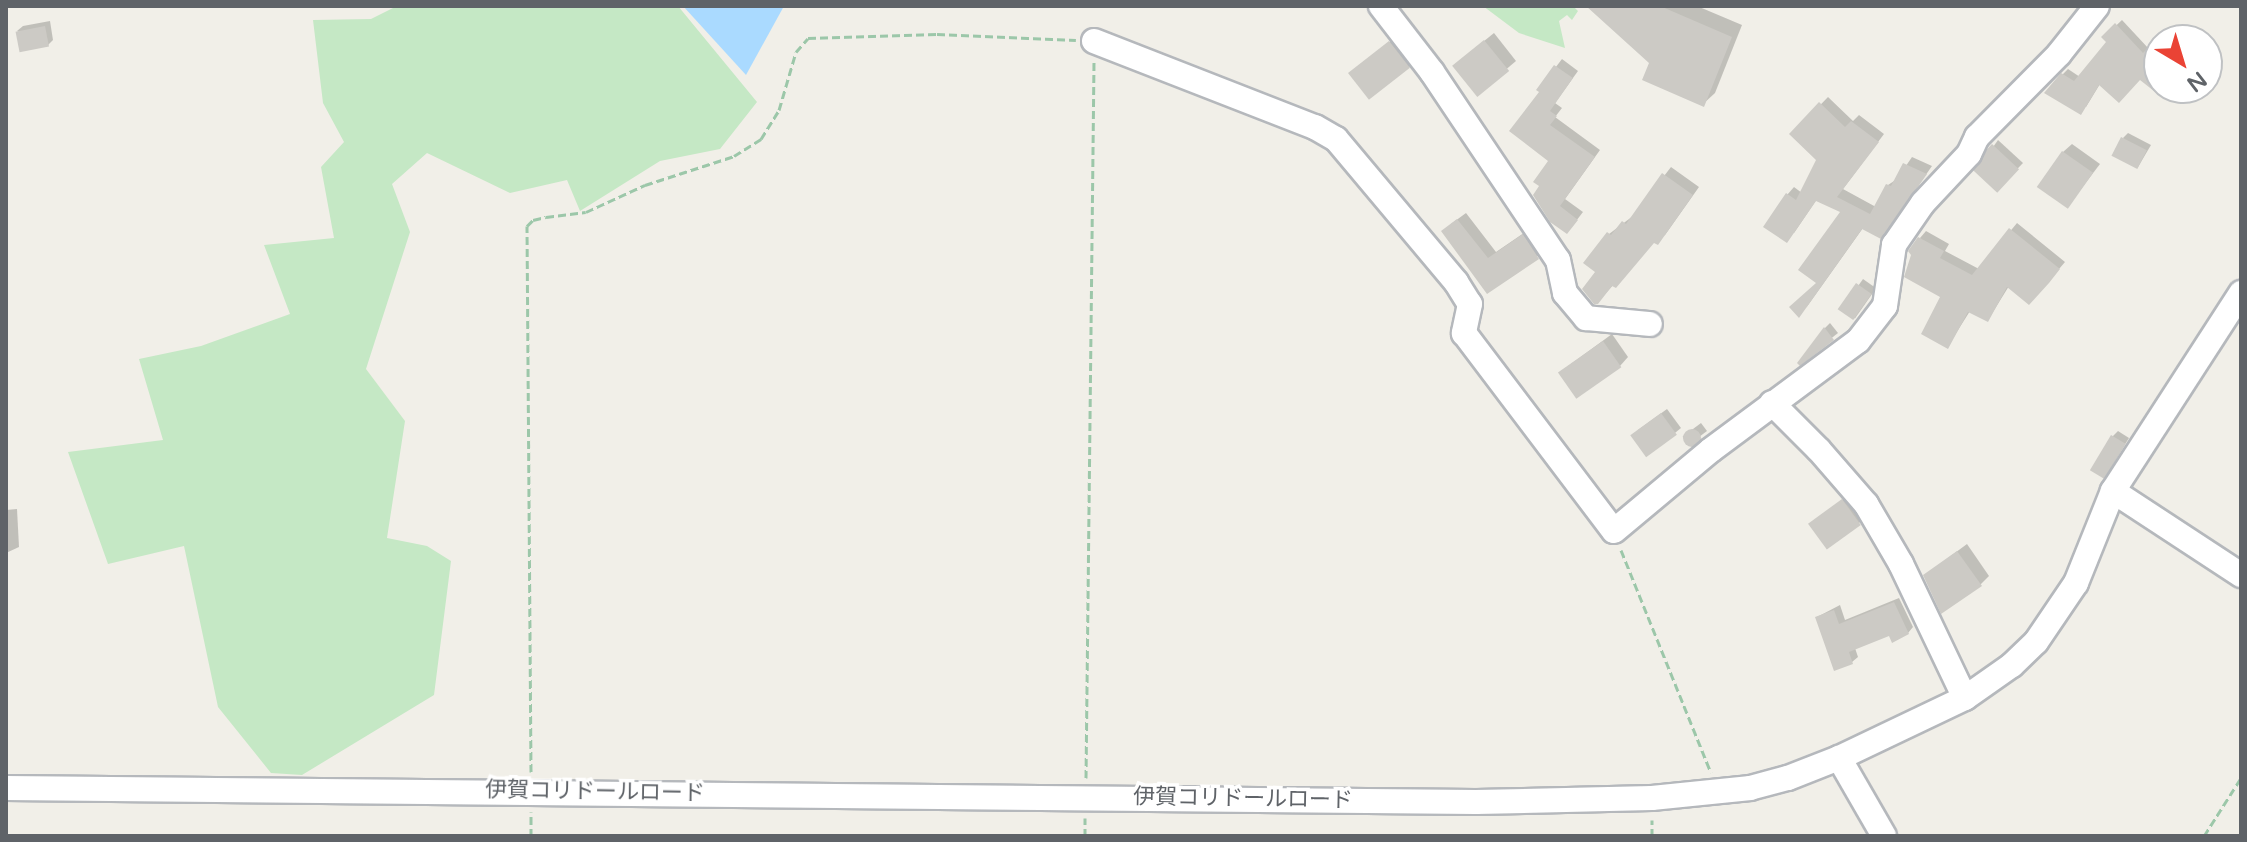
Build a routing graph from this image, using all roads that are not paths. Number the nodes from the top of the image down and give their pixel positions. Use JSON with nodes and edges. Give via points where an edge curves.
{"nodes":[{"id":1,"x":1381,"y":6,"type":"edge"},
{"id":2,"x":2097,"y":6,"type":"edge"},
{"id":3,"x":1094,"y":41,"type":"road end"},
{"id":4,"x":2241,"y":293,"type":"edge"},
{"id":5,"x":1650,"y":324,"type":"dead end"},
{"id":6,"x":1772,"y":403,"type":"junction"},
{"id":7,"x":2113,"y":491,"type":"junction"},
{"id":8,"x":2241,"y":575,"type":"edge"},
{"id":9,"x":1965,"y":698,"type":"junction"},
{"id":10,"x":1839,"y":758,"type":"junction"},
{"id":11,"x":6,"y":788,"type":"edge"},
{"id":12,"x":1884,"y":836,"type":"edge"}],
"edges":[{"from":1,"to":5,"type":"street","via":[[1432,72],[1558,260],[1565,293],[1586,318]]},
{"from":2,"to":6,"type":"street","via":[[1923,203],[1894,245],[1885,306],[1858,341]]},
{"from":3,"to":6,"type":"street","via":[[1336,139],[1456,282],[1470,304],[1464,333],[1614,531]]},
{"from":4,"to":7,"type":"street","name":"伊賀コリドールロード"},
{"from":6,"to":9,"type":"street","via":[[1866,504]]},
{"from":7,"to":8,"type":"street"},
{"from":7,"to":9,"type":"street","name":"伊賀コリドールロード","via":[[2076,583],[2036,642]]},
{"from":9,"to":10,"type":"street","name":"伊賀コリドールロード"},
{"from":10,"to":11,"type":"street","name":"伊賀コリドールロード","via":[[1788,778],[1719,793],[1476,802]]},
{"from":10,"to":12,"type":"street"}]}
